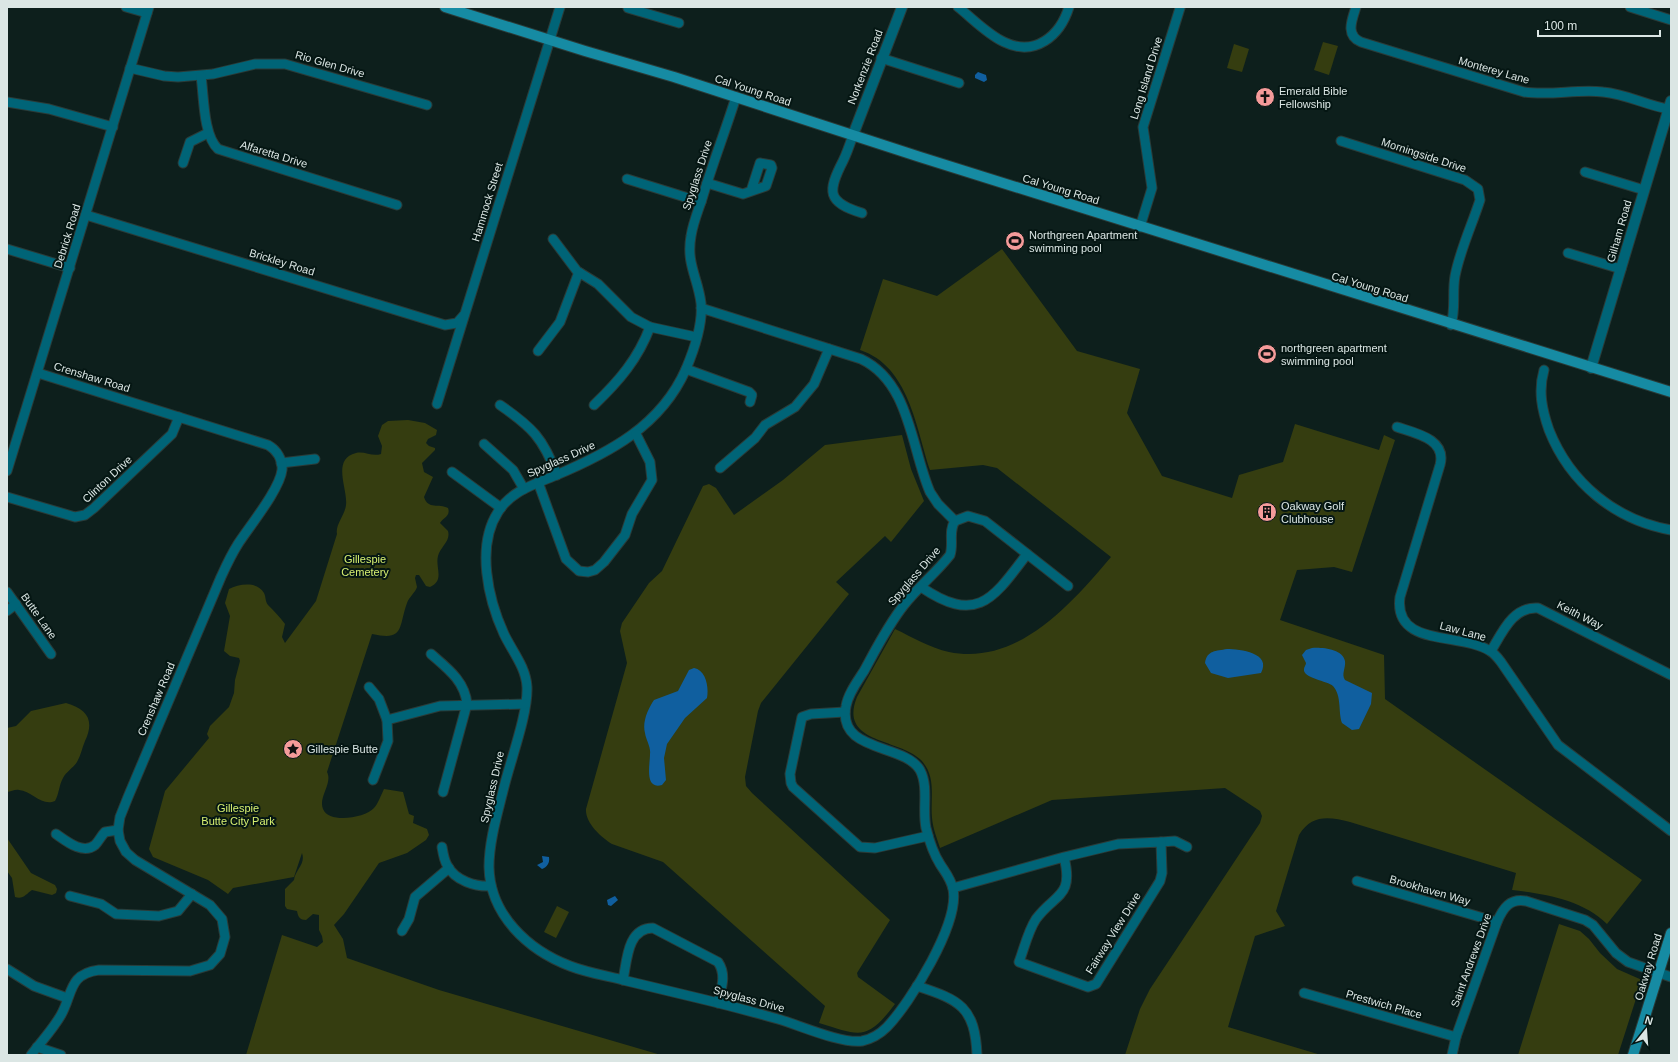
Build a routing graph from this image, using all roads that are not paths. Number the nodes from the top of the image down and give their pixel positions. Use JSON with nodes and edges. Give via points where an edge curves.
{"nodes":[{"id":1,"x":126,"y":7,"type":"edge"},
{"id":2,"x":445,"y":7,"type":"edge"},
{"id":3,"x":560,"y":7,"type":"edge"},
{"id":4,"x":902,"y":7,"type":"edge"},
{"id":5,"x":958,"y":7,"type":"edge"},
{"id":6,"x":1069,"y":7,"type":"edge"},
{"id":7,"x":1356,"y":7,"type":"edge"},
{"id":8,"x":1630,"y":7,"type":"edge"},
{"id":9,"x":628,"y":8,"type":"edge"},
{"id":10,"x":1180,"y":8,"type":"edge"},
{"id":11,"x":148,"y":10,"type":"edge"},
{"id":12,"x":654,"y":11,"type":"edge"},
{"id":13,"x":1671,"y":20,"type":"edge"},
{"id":14,"x":679,"y":24,"type":"dead end"},
{"id":15,"x":549,"y":39,"type":"junction"},
{"id":16,"x":881,"y":58,"type":"junction"},
{"id":17,"x":130,"y":68,"type":"junction"},
{"id":18,"x":201,"y":76,"type":"junction"},
{"id":19,"x":959,"y":83,"type":"dead end"},
{"id":20,"x":736,"y":98,"type":"junction"},
{"id":21,"x":7,"y":102,"type":"edge"},
{"id":22,"x":427,"y":105,"type":"dead end"},
{"id":23,"x":1670,"y":106,"type":"edge"},
{"id":24,"x":112,"y":127,"type":"junction"},
{"id":25,"x":208,"y":133,"type":"junction"},
{"id":26,"x":853,"y":135,"type":"junction"},
{"id":27,"x":1341,"y":141,"type":"dead end"},
{"id":28,"x":183,"y":163,"type":"dead end"},
{"id":29,"x":1585,"y":172,"type":"dead end"},
{"id":30,"x":626,"y":179,"type":"dead end"},
{"id":31,"x":707,"y":183,"type":"junction"},
{"id":32,"x":1644,"y":190,"type":"junction"},
{"id":33,"x":752,"y":191,"type":"dead end"},
{"id":34,"x":701,"y":202,"type":"junction"},
{"id":35,"x":397,"y":205,"type":"dead end"},
{"id":36,"x":862,"y":212,"type":"dead end"},
{"id":37,"x":86,"y":215,"type":"junction"},
{"id":38,"x":1140,"y":227,"type":"junction"},
{"id":39,"x":553,"y":239,"type":"dead end"},
{"id":40,"x":7,"y":249,"type":"edge"},
{"id":41,"x":1568,"y":253,"type":"dead end"},
{"id":42,"x":70,"y":268,"type":"junction"},
{"id":43,"x":1621,"y":269,"type":"junction"},
{"id":44,"x":580,"y":273,"type":"junction"},
{"id":45,"x":701,"y":308,"type":"junction"},
{"id":46,"x":466,"y":311,"type":"junction"},
{"id":47,"x":1451,"y":325,"type":"junction"},
{"id":48,"x":650,"y":327,"type":"junction"},
{"id":49,"x":696,"y":337,"type":"junction"},
{"id":50,"x":830,"y":349,"type":"junction"},
{"id":51,"x":538,"y":351,"type":"dead end"},
{"id":52,"x":1591,"y":368,"type":"junction"},
{"id":53,"x":686,"y":369,"type":"junction"},
{"id":54,"x":1544,"y":370,"type":"dead end"},
{"id":55,"x":38,"y":373,"type":"junction"},
{"id":56,"x":1671,"y":392,"type":"edge"},
{"id":57,"x":750,"y":402,"type":"dead end"},
{"id":58,"x":437,"y":404,"type":"dead end"},
{"id":59,"x":594,"y":404,"type":"dead end"},
{"id":60,"x":500,"y":405,"type":"dead end"},
{"id":61,"x":179,"y":417,"type":"junction"},
{"id":62,"x":1396,"y":427,"type":"dead end"},
{"id":63,"x":636,"y":434,"type":"junction"},
{"id":64,"x":484,"y":444,"type":"dead end"},
{"id":65,"x":315,"y":459,"type":"dead end"},
{"id":66,"x":281,"y":462,"type":"junction"},
{"id":67,"x":720,"y":468,"type":"dead end"},
{"id":68,"x":7,"y":471,"type":"edge"},
{"id":69,"x":452,"y":472,"type":"dead end"},
{"id":70,"x":557,"y":474,"type":"junction"},
{"id":71,"x":538,"y":482,"type":"junction"},
{"id":72,"x":524,"y":489,"type":"junction"},
{"id":73,"x":7,"y":497,"type":"edge"},
{"id":74,"x":500,"y":508,"type":"junction"},
{"id":75,"x":955,"y":521,"type":"junction"},
{"id":76,"x":1671,"y":530,"type":"edge"},
{"id":77,"x":1028,"y":554,"type":"junction"},
{"id":78,"x":1068,"y":586,"type":"dead end"},
{"id":79,"x":920,"y":587,"type":"junction"},
{"id":80,"x":7,"y":592,"type":"edge"},
{"id":81,"x":16,"y":604,"type":"junction"},
{"id":82,"x":7,"y":611,"type":"edge"},
{"id":83,"x":1491,"y":651,"type":"junction"},
{"id":84,"x":51,"y":654,"type":"dead end"},
{"id":85,"x":431,"y":654,"type":"dead end"},
{"id":86,"x":1671,"y":676,"type":"edge"},
{"id":87,"x":369,"y":687,"type":"dead end"},
{"id":88,"x":467,"y":704,"type":"junction"},
{"id":89,"x":526,"y":704,"type":"junction"},
{"id":90,"x":845,"y":712,"type":"junction"},
{"id":91,"x":387,"y":720,"type":"junction"},
{"id":92,"x":373,"y":780,"type":"dead end"},
{"id":93,"x":442,"y":792,"type":"dead end"},
{"id":94,"x":118,"y":830,"type":"junction"},
{"id":95,"x":1671,"y":831,"type":"edge"},
{"id":96,"x":56,"y":834,"type":"dead end"},
{"id":97,"x":928,"y":836,"type":"junction"},
{"id":98,"x":1161,"y":842,"type":"junction"},
{"id":99,"x":442,"y":847,"type":"dead end"},
{"id":100,"x":1187,"y":847,"type":"dead end"},
{"id":101,"x":1064,"y":857,"type":"junction"},
{"id":102,"x":449,"y":868,"type":"junction"},
{"id":103,"x":1357,"y":881,"type":"dead end"},
{"id":104,"x":491,"y":886,"type":"junction"},
{"id":105,"x":953,"y":888,"type":"junction"},
{"id":106,"x":192,"y":894,"type":"junction"},
{"id":107,"x":70,"y":896,"type":"dead end"},
{"id":108,"x":1497,"y":922,"type":"junction"},
{"id":109,"x":402,"y":931,"type":"dead end"},
{"id":110,"x":1671,"y":933,"type":"edge"},
{"id":111,"x":7,"y":969,"type":"edge"},
{"id":112,"x":1658,"y":973,"type":"junction"},
{"id":113,"x":1671,"y":977,"type":"edge"},
{"id":114,"x":622,"y":980,"type":"junction"},
{"id":115,"x":917,"y":986,"type":"junction"},
{"id":116,"x":1304,"y":993,"type":"dead end"},
{"id":117,"x":67,"y":998,"type":"junction"},
{"id":118,"x":718,"y":1003,"type":"junction"},
{"id":119,"x":1456,"y":1037,"type":"junction"},
{"id":120,"x":34,"y":1051,"type":"edge"},
{"id":121,"x":61,"y":1055,"type":"edge"},
{"id":122,"x":977,"y":1055,"type":"edge"},
{"id":123,"x":1452,"y":1055,"type":"edge"},
{"id":124,"x":1633,"y":1055,"type":"edge"}],
"edges":[{"from":1,"to":11,"type":"street"},
{"from":2,"to":15,"type":"main road","name":"Cal Young Road"},
{"from":3,"to":15,"type":"street","name":"Hammock Street"},
{"from":4,"to":16,"type":"street","name":"Norkenzie Road"},
{"from":5,"to":6,"type":"street","via":[[1000,40],[1021,47],[1037,44],[1052,37],[1063,24]]},
{"from":7,"to":23,"type":"street","name":"Monterey Lane","via":[[1351,23],[1352,34],[1361,42],[1518,91],[1544,94],[1612,93]]},
{"from":8,"to":13,"type":"street"},
{"from":9,"to":12,"type":"street"},
{"from":10,"to":38,"type":"street","name":"Long Island Drive","via":[[1143,127],[1152,191]]},
{"from":11,"to":17,"type":"street","name":"Debrick Road"},
{"from":12,"to":14,"type":"street"},
{"from":15,"to":20,"type":"main road","name":"Cal Young Road"},
{"from":15,"to":46,"type":"street","name":"Hammock Street"},
{"from":16,"to":19,"type":"street"},
{"from":16,"to":26,"type":"street","name":"Norkenzie Road"},
{"from":17,"to":18,"type":"street","name":"Rio Glen Drive","via":[[164,76]]},
{"from":17,"to":24,"type":"street","name":"Debrick Road"},
{"from":18,"to":22,"type":"street","name":"Rio Glen Drive","via":[[256,64],[285,64]]},
{"from":18,"to":25,"type":"street"},
{"from":20,"to":26,"type":"main road","name":"Cal Young Road"},
{"from":20,"to":31,"type":"street","name":"Spyglass Drive"},
{"from":21,"to":24,"type":"street","via":[[49,109]]},
{"from":23,"to":32,"type":"street","name":"Gilham Road"},
{"from":24,"to":37,"type":"street","name":"Debrick Road"},
{"from":25,"to":28,"type":"street","via":[[190,142]]},
{"from":25,"to":35,"type":"street","name":"Alfaretta Drive","via":[[214,144],[224,152]]},
{"from":26,"to":36,"type":"street","via":[[834,176],[832,190],[841,205]]},
{"from":26,"to":38,"type":"main road","name":"Cal Young Road"},
{"from":27,"to":47,"type":"street","name":"Morningside Drive","via":[[1465,180],[1478,189],[1480,200],[1455,274],[1455,310]]},
{"from":29,"to":32,"type":"street"},
{"from":30,"to":34,"type":"street"},
{"from":31,"to":33,"type":"street","via":[[743,194]]},
{"from":31,"to":34,"type":"street","name":"Spyglass Drive"},
{"from":32,"to":43,"type":"street","name":"Gilham Road"},
{"from":34,"to":45,"type":"street","name":"Spyglass Drive","via":[[691,234],[689,254]]},
{"from":37,"to":42,"type":"street","name":"Debrick Road"},
{"from":37,"to":46,"type":"street","name":"Brickley Road","via":[[445,325],[457,323]]},
{"from":38,"to":47,"type":"main road","name":"Cal Young Road"},
{"from":39,"to":44,"type":"street"},
{"from":40,"to":42,"type":"street"},
{"from":41,"to":43,"type":"street"},
{"from":42,"to":55,"type":"street","name":"Debrick Road"},
{"from":43,"to":52,"type":"street","name":"Gilham Road"},
{"from":44,"to":48,"type":"street","via":[[598,284],[631,317]]},
{"from":44,"to":51,"type":"street","via":[[560,322]]},
{"from":45,"to":49,"type":"street","name":"Spyglass Drive"},
{"from":45,"to":50,"type":"street"},
{"from":46,"to":58,"type":"street","name":"Hammock Street"},
{"from":47,"to":52,"type":"main road","name":"Cal Young Road"},
{"from":48,"to":49,"type":"street"},
{"from":48,"to":59,"type":"street","via":[[631,366]]},
{"from":49,"to":53,"type":"street","name":"Spyglass Drive"},
{"from":50,"to":67,"type":"street","via":[[814,384],[795,407],[765,425],[755,438]]},
{"from":50,"to":75,"type":"street","via":[[868,362],[891,383],[900,400],[930,492]]},
{"from":52,"to":56,"type":"main road","name":"Cal Young Road"},
{"from":53,"to":57,"type":"street","via":[[749,392],[752,395]]},
{"from":53,"to":63,"type":"street","name":"Spyglass Drive","via":[[664,405]]},
{"from":54,"to":76,"type":"street","via":[[1541,388],[1543,413],[1561,454],[1578,479],[1591,493],[1619,512],[1649,525]]},
{"from":55,"to":61,"type":"street","name":"Crenshaw Road"},
{"from":55,"to":68,"type":"street","name":"Debrick Road"},
{"from":60,"to":70,"type":"street","via":[[539,437]]},
{"from":61,"to":66,"type":"street","name":"Crenshaw Road","via":[[268,444]]},
{"from":61,"to":73,"type":"street","name":"Clinton Drive","via":[[172,434],[85,515],[68,516]]},
{"from":62,"to":83,"type":"street","name":"Law Lane","via":[[1433,441],[1442,456],[1400,597],[1399,608],[1402,618],[1409,627],[1418,632]]},
{"from":63,"to":70,"type":"street","name":"Spyglass Drive","via":[[609,451]]},
{"from":63,"to":71,"type":"street","via":[[647,453],[652,469],[652,480],[632,514],[625,535],[595,570],[579,571],[566,559]]},
{"from":64,"to":72,"type":"street","via":[[513,470]]},
{"from":65,"to":66,"type":"street"},
{"from":66,"to":94,"type":"street","name":"Crenshaw Road","via":[[282,470],[275,487],[237,545],[220,577],[125,805]]},
{"from":69,"to":74,"type":"street"},
{"from":70,"to":71,"type":"street","name":"Spyglass Drive"},
{"from":71,"to":72,"type":"street","name":"Spyglass Drive"},
{"from":72,"to":74,"type":"street","name":"Spyglass Drive","via":[[509,498]]},
{"from":74,"to":89,"type":"street","name":"Spyglass Drive","via":[[494,517],[488,537],[487,570],[497,617],[524,674],[527,685]]},
{"from":75,"to":77,"type":"street","via":[[968,516],[985,521]]},
{"from":75,"to":79,"type":"street","name":"Spyglass Drive","via":[[950,555]]},
{"from":77,"to":78,"type":"street"},
{"from":77,"to":79,"type":"street","via":[[999,591],[981,602],[964,605],[948,602]]},
{"from":79,"to":90,"type":"street","name":"Spyglass Drive","via":[[898,613],[850,696]]},
{"from":80,"to":81,"type":"street","name":"Butte Lane"},
{"from":81,"to":82,"type":"street"},
{"from":81,"to":84,"type":"street","name":"Butte Lane"},
{"from":83,"to":86,"type":"street","name":"Keith Way","via":[[1515,614],[1538,608]]},
{"from":83,"to":95,"type":"street","name":"Law Lane","via":[[1556,743]]},
{"from":85,"to":88,"type":"street","via":[[458,679]]},
{"from":87,"to":91,"type":"street","via":[[381,703]]},
{"from":88,"to":89,"type":"street"},
{"from":88,"to":91,"type":"street","via":[[429,708]]},
{"from":88,"to":93,"type":"street"},
{"from":89,"to":104,"type":"street","name":"Spyglass Drive","via":[[496,823],[490,860]]},
{"from":90,"to":97,"type":"street","name":"Spyglass Drive","via":[[850,728],[858,738],[907,759],[917,766],[924,783],[923,814]]},
{"from":90,"to":97,"type":"street","via":[[811,714],[802,718],[790,774],[793,787],[860,847],[875,848]]},
{"from":91,"to":92,"type":"street","via":[[388,742]]},
{"from":94,"to":96,"type":"street","via":[[105,832],[94,846],[87,849],[72,845]]},
{"from":94,"to":106,"type":"street","via":[[122,844],[130,856]]},
{"from":97,"to":105,"type":"street","name":"Spyglass Drive"},
{"from":98,"to":100,"type":"street","via":[[1176,842]]},
{"from":98,"to":101,"type":"street","via":[[1118,844]]},
{"from":98,"to":101,"type":"street","name":"Fairway View Drive","via":[[1160,881],[1090,990],[1019,962],[1035,922],[1064,890],[1067,873]]},
{"from":99,"to":102,"type":"street"},
{"from":101,"to":105,"type":"street"},
{"from":102,"to":104,"type":"street","via":[[473,885]]},
{"from":102,"to":109,"type":"street","via":[[415,897],[409,919]]},
{"from":103,"to":108,"type":"street","name":"Brookhaven Way"},
{"from":104,"to":114,"type":"street","name":"Spyglass Drive","via":[[508,923],[534,946],[567,965]]},
{"from":105,"to":115,"type":"street","name":"Spyglass Drive","via":[[954,903],[949,920],[936,952]]},
{"from":106,"to":107,"type":"street","via":[[178,911],[159,916],[116,914],[101,904]]},
{"from":106,"to":117,"type":"street","via":[[214,908],[223,923],[224,946],[213,962],[193,971],[92,971],[74,983]]},
{"from":108,"to":112,"type":"street","name":"Saint Andrews Drive","via":[[1504,907],[1521,900],[1578,917],[1593,925],[1622,958]]},
{"from":108,"to":119,"type":"street","name":"Saint Andrews Drive"},
{"from":110,"to":112,"type":"main road","name":"Oakway Road"},
{"from":111,"to":117,"type":"street","via":[[34,986]]},
{"from":112,"to":113,"type":"street","name":"Saint Andrews Drive"},
{"from":112,"to":124,"type":"main road","name":"Oakway Road"},
{"from":114,"to":118,"type":"street","name":"Spyglass Drive"},
{"from":114,"to":118,"type":"street","via":[[632,939],[641,930],[653,928],[718,962],[723,978]]},
{"from":115,"to":118,"type":"street","name":"Spyglass Drive","via":[[886,1028],[874,1037],[861,1041],[841,1038]]},
{"from":115,"to":122,"type":"street","via":[[944,995],[961,1006],[975,1030]]},
{"from":116,"to":119,"type":"street","name":"Prestwich Place"},
{"from":117,"to":120,"type":"street","via":[[61,1016]]},
{"from":119,"to":123,"type":"street","name":"Saint Andrews Drive"},
{"from":120,"to":121,"type":"street"}]}
